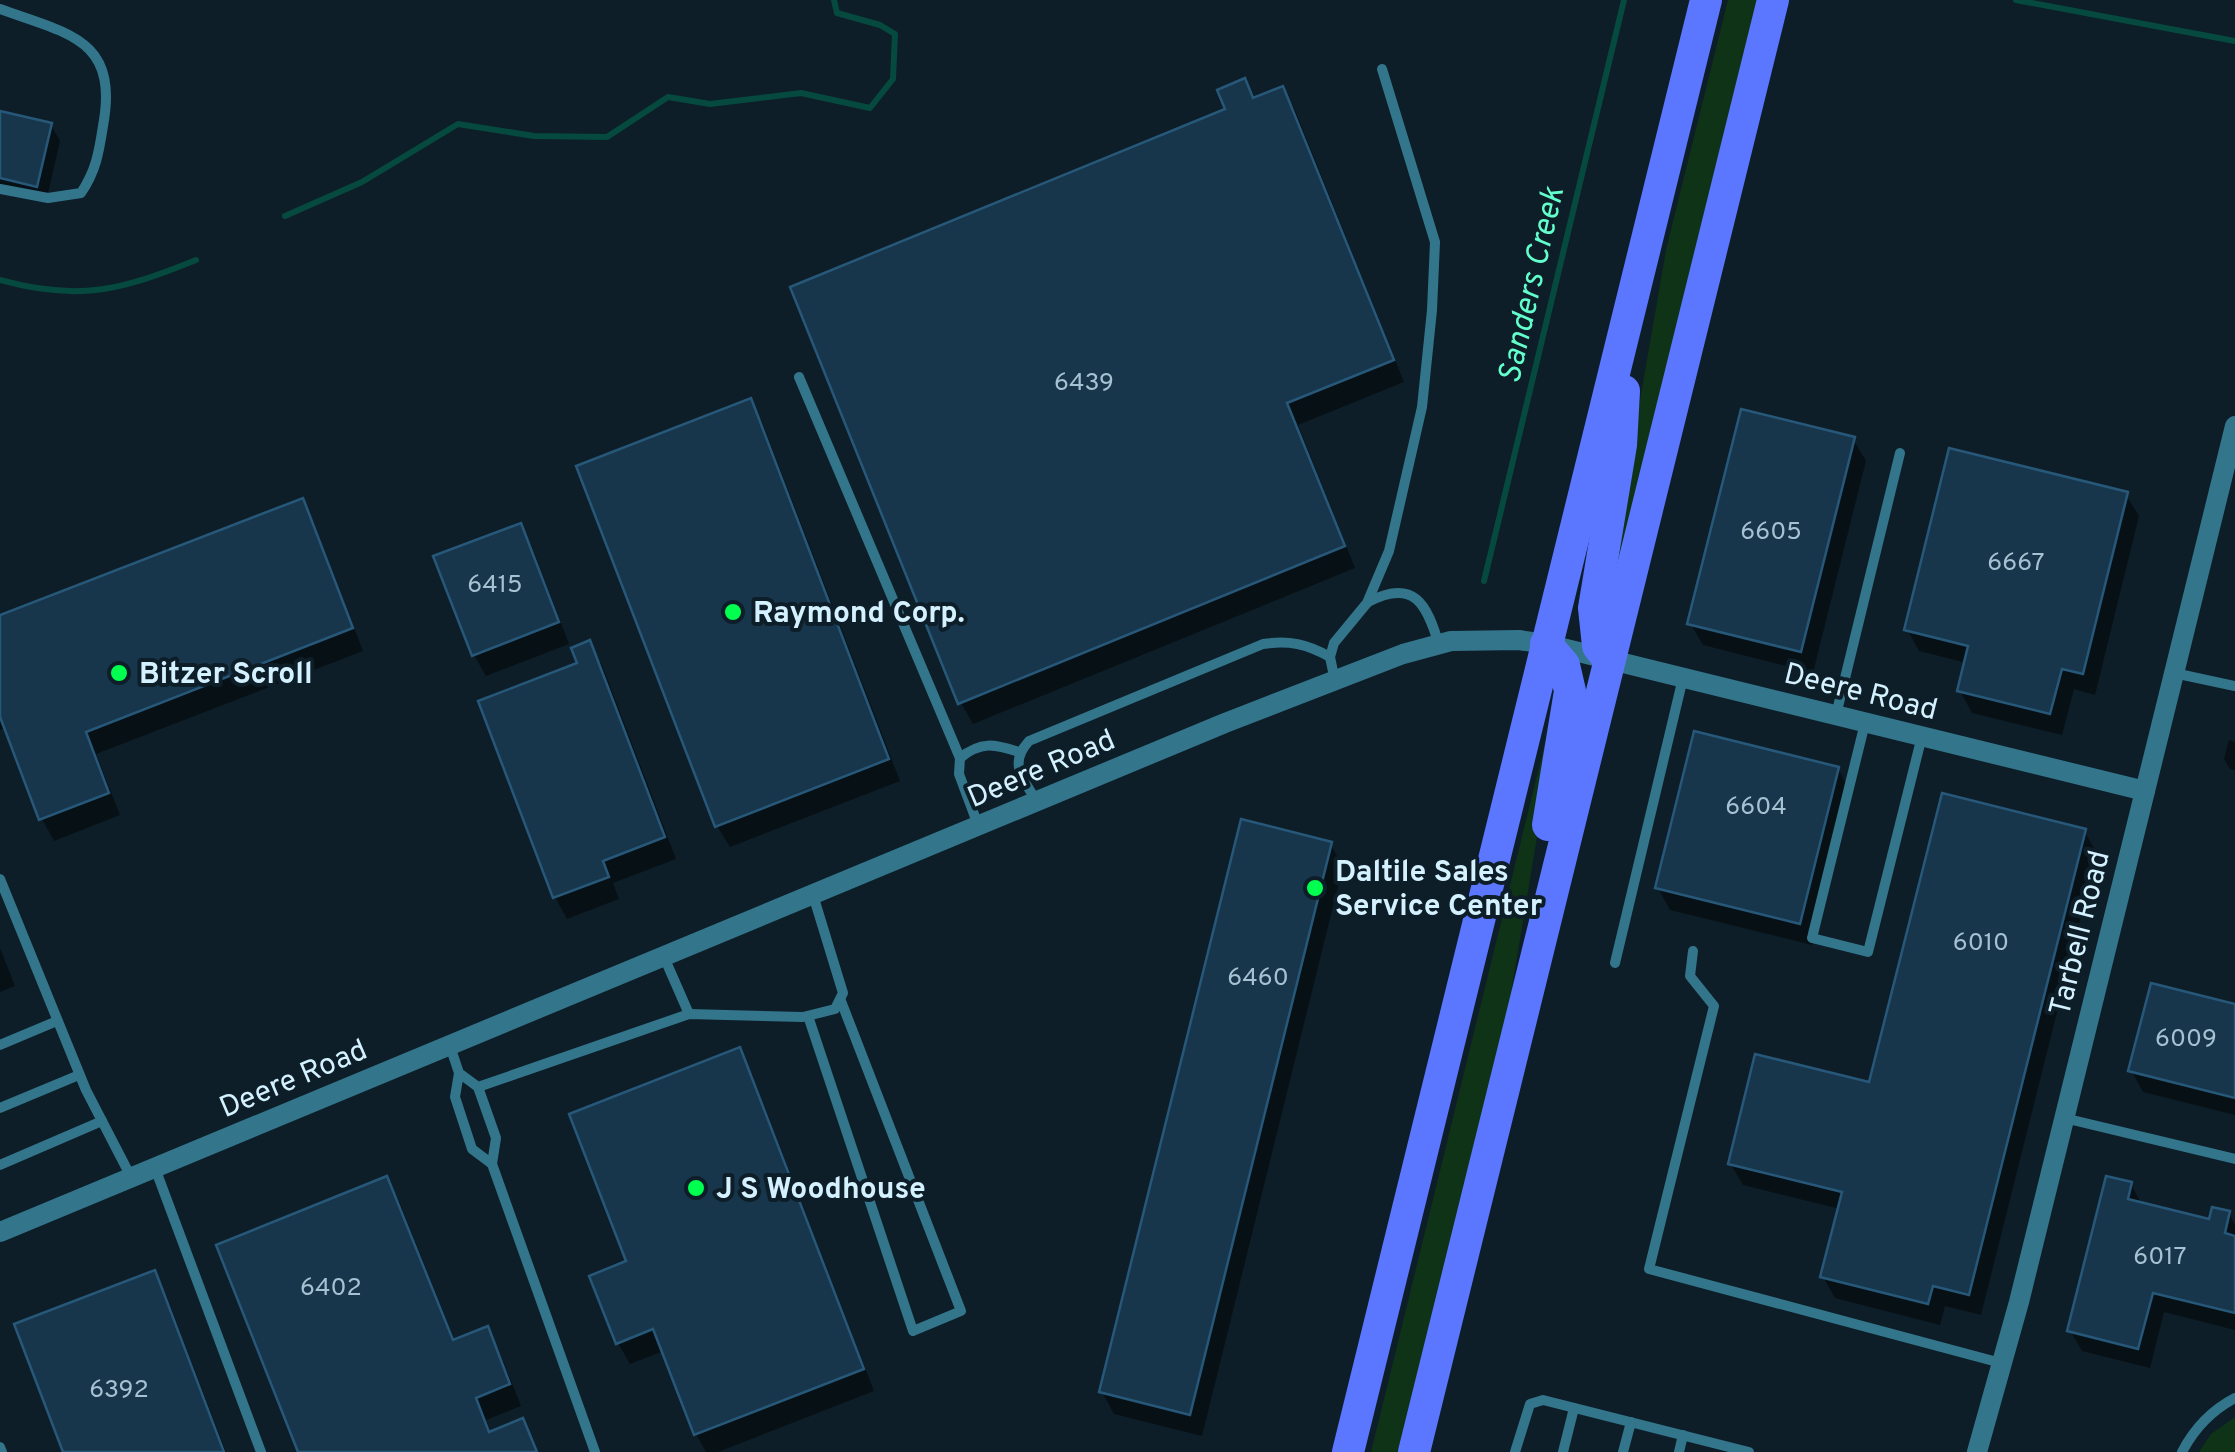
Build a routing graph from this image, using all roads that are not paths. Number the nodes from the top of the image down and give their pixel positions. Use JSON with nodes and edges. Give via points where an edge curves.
{"nodes":[{"id":1,"x":1706,"y":0,"type":"edge"},
{"id":2,"x":1773,"y":0,"type":"edge"},
{"id":3,"x":0,"y":9,"type":"edge"},
{"id":4,"x":1382,"y":69,"type":"dead end"},
{"id":5,"x":0,"y":189,"type":"edge"},
{"id":6,"x":1631,"y":301,"type":"junction"},
{"id":7,"x":800,"y":376,"type":"dead end"},
{"id":8,"x":2235,"y":426,"type":"edge"},
{"id":9,"x":2232,"y":450,"type":"edge"},
{"id":10,"x":1900,"y":453,"type":"dead end"},
{"id":11,"x":1367,"y":602,"type":"junction"},
{"id":12,"x":1439,"y":644,"type":"junction"},
{"id":13,"x":1546,"y":644,"type":"junction"},
{"id":14,"x":1330,"y":657,"type":"junction"},
{"id":15,"x":1609,"y":660,"type":"junction"},
{"id":16,"x":2174,"y":673,"type":"junction"},
{"id":17,"x":1683,"y":678,"type":"junction"},
{"id":18,"x":1335,"y":680,"type":"junction"},
{"id":19,"x":2235,"y":686,"type":"edge"},
{"id":20,"x":1836,"y":715,"type":"junction"},
{"id":21,"x":1866,"y":723,"type":"junction"},
{"id":22,"x":1922,"y":736,"type":"junction"},
{"id":23,"x":1019,"y":752,"type":"junction"},
{"id":24,"x":960,"y":758,"type":"junction"},
{"id":25,"x":2145,"y":790,"type":"junction"},
{"id":26,"x":1037,"y":802,"type":"junction"},
{"id":27,"x":978,"y":826,"type":"junction"},
{"id":28,"x":0,"y":880,"type":"edge"},
{"id":29,"x":814,"y":895,"type":"junction"},
{"id":30,"x":1693,"y":952,"type":"dead end"},
{"id":31,"x":664,"y":957,"type":"junction"},
{"id":32,"x":1615,"y":963,"type":"dead end"},
{"id":33,"x":1528,"y":988,"type":"junction"},
{"id":34,"x":841,"y":1002,"type":"junction"},
{"id":35,"x":689,"y":1014,"type":"junction"},
{"id":36,"x":808,"y":1016,"type":"junction"},
{"id":37,"x":58,"y":1021,"type":"junction"},
{"id":38,"x":0,"y":1045,"type":"edge"},
{"id":39,"x":450,"y":1046,"type":"junction"},
{"id":40,"x":459,"y":1072,"type":"junction"},
{"id":41,"x":79,"y":1075,"type":"junction"},
{"id":42,"x":478,"y":1087,"type":"junction"},
{"id":43,"x":0,"y":1108,"type":"edge"},
{"id":44,"x":2064,"y":1118,"type":"junction"},
{"id":45,"x":102,"y":1120,"type":"junction"},
{"id":46,"x":2235,"y":1159,"type":"edge"},
{"id":47,"x":0,"y":1164,"type":"edge"},
{"id":48,"x":492,"y":1164,"type":"junction"},
{"id":49,"x":155,"y":1168,"type":"junction"},
{"id":50,"x":132,"y":1178,"type":"junction"},
{"id":51,"x":0,"y":1232,"type":"edge"},
{"id":52,"x":2002,"y":1363,"type":"junction"},
{"id":53,"x":2235,"y":1398,"type":"edge"},
{"id":54,"x":1574,"y":1408,"type":"junction"},
{"id":55,"x":1631,"y":1422,"type":"junction"},
{"id":56,"x":1683,"y":1435,"type":"junction"},
{"id":57,"x":1352,"y":1441,"type":"edge"},
{"id":58,"x":1744,"y":1451,"type":"edge"},
{"id":59,"x":261,"y":1452,"type":"edge"},
{"id":60,"x":596,"y":1452,"type":"edge"},
{"id":61,"x":1414,"y":1452,"type":"edge"},
{"id":62,"x":1516,"y":1452,"type":"edge"},
{"id":63,"x":1563,"y":1452,"type":"edge"},
{"id":64,"x":1623,"y":1452,"type":"edge"},
{"id":65,"x":1679,"y":1452,"type":"edge"},
{"id":66,"x":1978,"y":1452,"type":"edge"},
{"id":67,"x":2182,"y":1452,"type":"edge"}],
"edges":[{"from":1,"to":6,"type":"main road"},
{"from":2,"to":15,"type":"main road"},
{"from":3,"to":5,"type":"lane","via":[[91,49],[105,70],[109,97],[95,172],[82,193],[48,198]]},
{"from":4,"to":11,"type":"lane","via":[[1435,242],[1422,407],[1388,551]]},
{"from":6,"to":13,"type":"main road"},
{"from":6,"to":15,"type":"main road","via":[[1620,445],[1594,608],[1598,646]]},
{"from":7,"to":24,"type":"lane"},
{"from":8,"to":9,"type":"street","name":"Tarbell Road"},
{"from":9,"to":16,"type":"street","name":"Tarbell Road"},
{"from":10,"to":20,"type":"lane"},
{"from":11,"to":12,"type":"lane","via":[[1386,592],[1416,598],[1429,612]]},
{"from":11,"to":14,"type":"lane"},
{"from":12,"to":13,"type":"street","name":"Deere Road"},
{"from":12,"to":18,"type":"street","name":"Deere Road"},
{"from":13,"to":15,"type":"street","name":"Deere Road"},
{"from":13,"to":33,"type":"main road","via":[[1564,665],[1570,692]]},
{"from":13,"to":57,"type":"main road"},
{"from":14,"to":18,"type":"lane"},
{"from":14,"to":23,"type":"lane","via":[[1286,640],[1263,644],[1029,740]]},
{"from":15,"to":17,"type":"street","name":"Deere Road"},
{"from":15,"to":33,"type":"main road"},
{"from":16,"to":19,"type":"lane"},
{"from":16,"to":25,"type":"street","name":"Tarbell Road"},
{"from":17,"to":20,"type":"street","name":"Deere Road"},
{"from":17,"to":32,"type":"lane"},
{"from":18,"to":26,"type":"street","name":"Deere Road"},
{"from":20,"to":21,"type":"street","name":"Deere Road"},
{"from":21,"to":22,"type":"street","name":"Deere Road"},
{"from":21,"to":22,"type":"lane","via":[[1812,938],[1868,952]]},
{"from":22,"to":25,"type":"street","name":"Deere Road"},
{"from":23,"to":24,"type":"lane","via":[[974,746]]},
{"from":23,"to":26,"type":"lane","via":[[1018,769]]},
{"from":24,"to":27,"type":"lane","via":[[959,774]]},
{"from":25,"to":44,"type":"street","name":"Tarbell Road"},
{"from":26,"to":27,"type":"street","name":"Deere Road"},
{"from":27,"to":29,"type":"street","name":"Deere Road"},
{"from":28,"to":37,"type":"lane"},
{"from":29,"to":31,"type":"street","name":"Deere Road"},
{"from":29,"to":34,"type":"lane"},
{"from":30,"to":52,"type":"lane","via":[[1690,976],[1714,1006],[1649,1270]]},
{"from":31,"to":35,"type":"lane"},
{"from":31,"to":39,"type":"street","name":"Deere Road"},
{"from":33,"to":61,"type":"main road"},
{"from":34,"to":36,"type":"lane"},
{"from":34,"to":36,"type":"lane","via":[[962,1311],[912,1331]]},
{"from":35,"to":36,"type":"lane"},
{"from":35,"to":42,"type":"lane"},
{"from":37,"to":38,"type":"lane"},
{"from":37,"to":41,"type":"lane"},
{"from":39,"to":40,"type":"lane"},
{"from":39,"to":49,"type":"street","name":"Deere Road"},
{"from":40,"to":42,"type":"lane"},
{"from":40,"to":48,"type":"lane","via":[[454,1097],[472,1149]]},
{"from":41,"to":43,"type":"lane"},
{"from":41,"to":45,"type":"lane"},
{"from":42,"to":48,"type":"lane","via":[[496,1138]]},
{"from":44,"to":46,"type":"lane"},
{"from":44,"to":52,"type":"street","name":"Tarbell Road"},
{"from":45,"to":47,"type":"lane"},
{"from":45,"to":50,"type":"lane"},
{"from":48,"to":60,"type":"lane"},
{"from":49,"to":50,"type":"street","name":"Deere Road"},
{"from":49,"to":59,"type":"lane"},
{"from":50,"to":51,"type":"street","name":"Deere Road"},
{"from":52,"to":66,"type":"street","name":"Tarbell Road"},
{"from":53,"to":67,"type":"lane","via":[[2194,1432]]},
{"from":54,"to":55,"type":"lane"},
{"from":54,"to":62,"type":"lane","via":[[1543,1400],[1530,1404]]},
{"from":54,"to":63,"type":"lane"},
{"from":55,"to":56,"type":"lane"},
{"from":55,"to":64,"type":"lane"},
{"from":56,"to":58,"type":"lane"},
{"from":56,"to":65,"type":"lane"}]}
